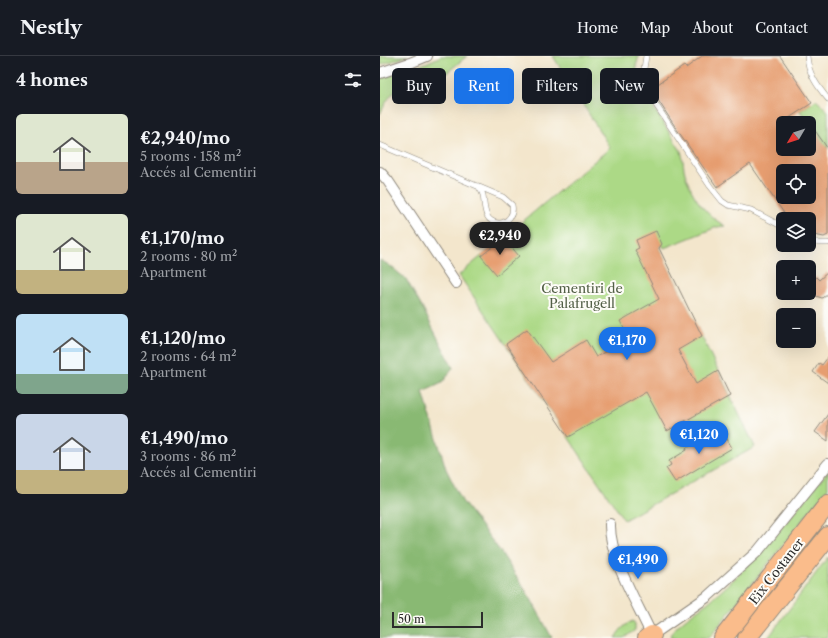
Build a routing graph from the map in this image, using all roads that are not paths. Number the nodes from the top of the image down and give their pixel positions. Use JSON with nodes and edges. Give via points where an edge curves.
{"nodes":[{"id":1,"x":427,"y":56,"type":"edge"},
{"id":2,"x":646,"y":56,"type":"edge"},
{"id":3,"x":807,"y":56,"type":"edge"},
{"id":4,"x":380,"y":72,"type":"edge"},
{"id":5,"x":828,"y":99,"type":"edge"},
{"id":6,"x":380,"y":145,"type":"edge"},
{"id":7,"x":380,"y":172,"type":"edge"},
{"id":8,"x":478,"y":186,"type":"junction"},
{"id":9,"x":776,"y":223,"type":"edge"},
{"id":10,"x":816,"y":242,"type":"edge"},
{"id":11,"x":828,"y":243,"type":"edge"},
{"id":12,"x":456,"y":283,"type":"dead end"},
{"id":13,"x":828,"y":464,"type":"edge"},
{"id":14,"x":828,"y":504,"type":"edge"},
{"id":15,"x":610,"y":524,"type":"dead end"},
{"id":16,"x":828,"y":536,"type":"edge"},
{"id":17,"x":814,"y":555,"type":"junction"},
{"id":18,"x":651,"y":637,"type":"edge"},
{"id":19,"x":723,"y":638,"type":"edge"},
{"id":20,"x":747,"y":638,"type":"edge"},
{"id":21,"x":754,"y":638,"type":"edge"}],
"edges":[{"from":1,"to":4,"type":"street"},
{"from":2,"to":9,"type":"lane","via":[[643,75],[652,99],[710,186],[728,206],[751,210]]},
{"from":3,"to":5,"type":"lane","via":[[812,77]]},
{"from":6,"to":8,"type":"lane"},
{"from":7,"to":12,"type":"street"},
{"from":8,"to":8,"type":"lane","via":[[509,201],[513,210],[509,218],[501,223],[491,220],[484,210],[483,195]]},
{"from":10,"to":11,"type":"lane"},
{"from":13,"to":18,"type":"street","via":[[758,551],[707,597]]},
{"from":14,"to":19,"type":"highway","name":"Eix Costaner"},
{"from":15,"to":18,"type":"street","via":[[612,544],[623,575]]},
{"from":16,"to":17,"type":"highway","name":"Eix Costaner"},
{"from":17,"to":20,"type":"highway","name":"Eix Costaner"},
{"from":17,"to":21,"type":"highway"}]}
